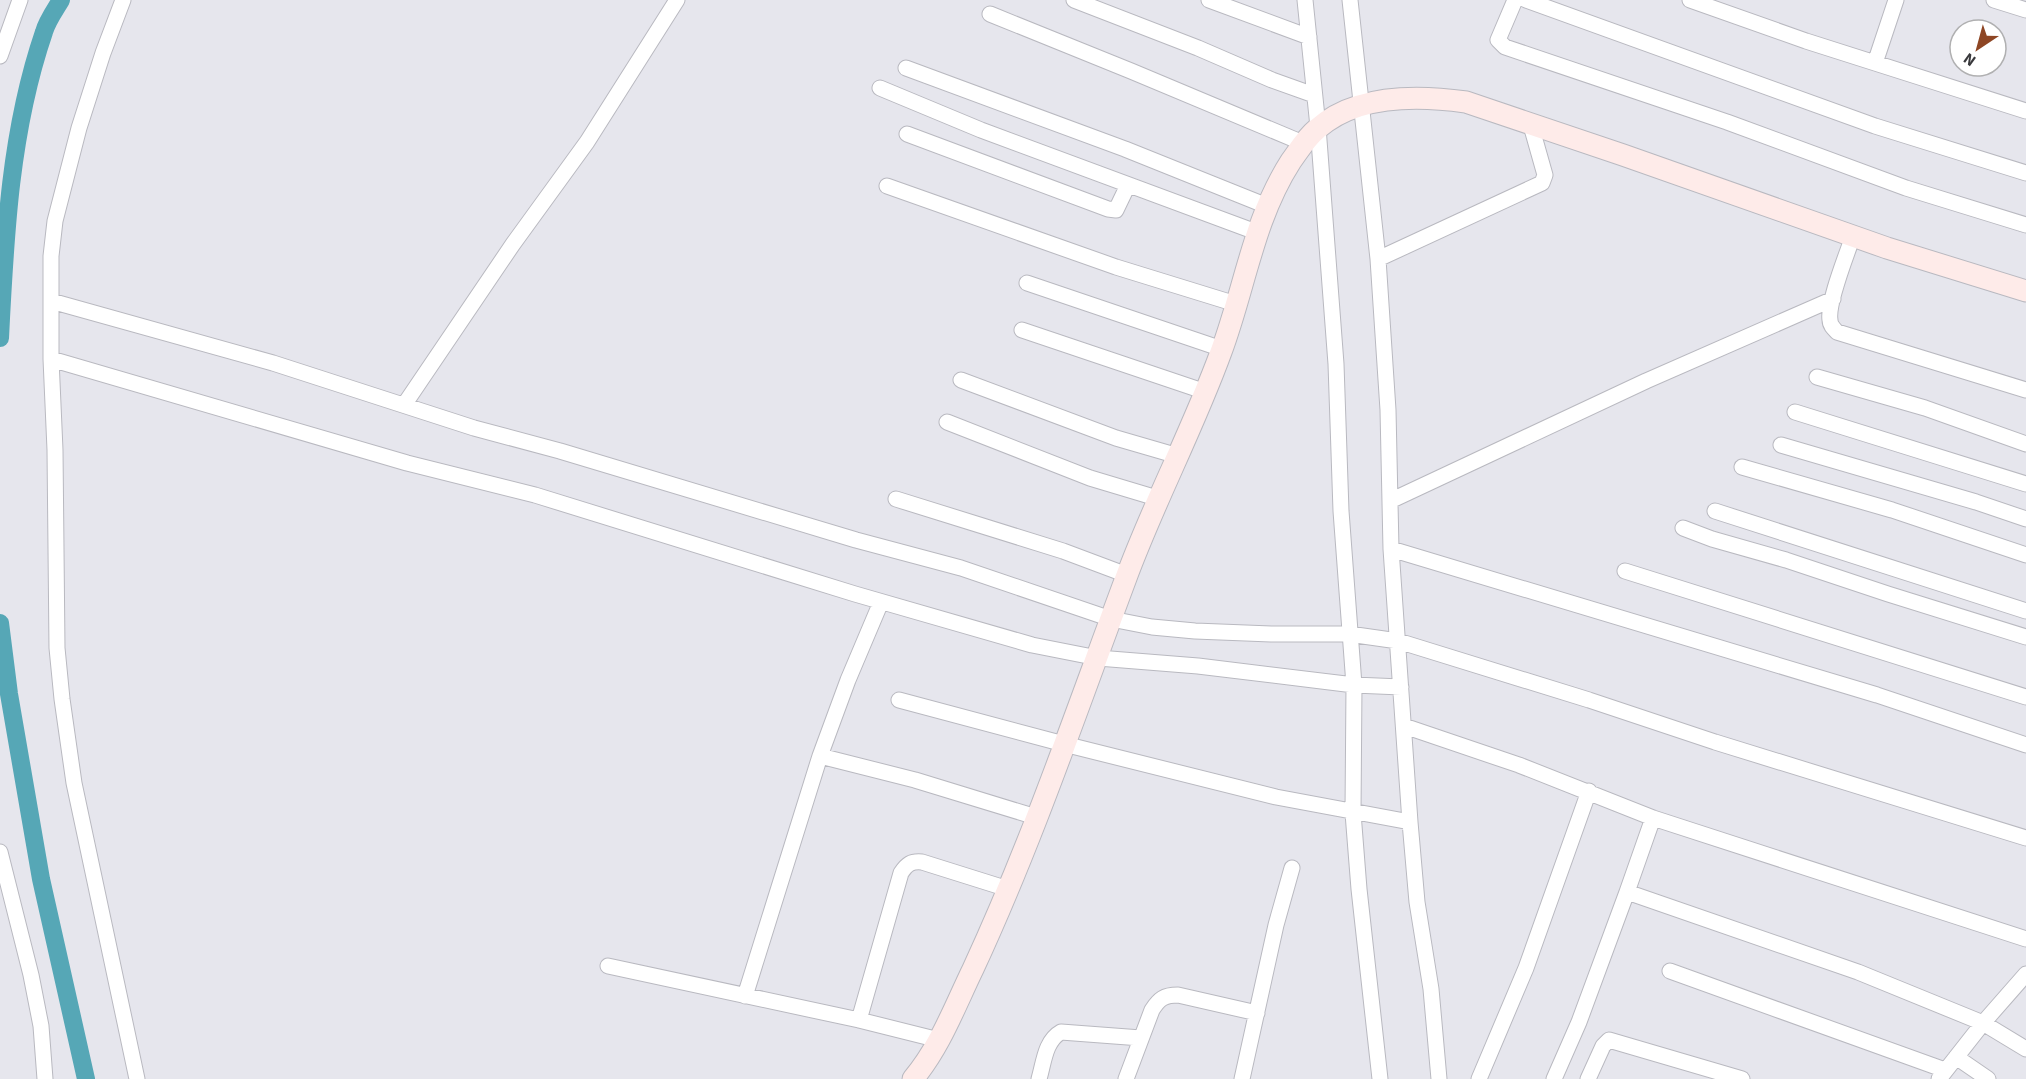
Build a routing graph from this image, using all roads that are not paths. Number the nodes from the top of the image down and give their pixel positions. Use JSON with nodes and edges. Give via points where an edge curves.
{"nodes":[{"id":1,"x":20,"y":0,"type":"edge"},
{"id":2,"x":123,"y":0,"type":"edge"},
{"id":3,"x":677,"y":0,"type":"edge"},
{"id":4,"x":1074,"y":0,"type":"edge"},
{"id":5,"x":1209,"y":0,"type":"edge"},
{"id":6,"x":1305,"y":0,"type":"edge"},
{"id":7,"x":1350,"y":0,"type":"edge"},
{"id":8,"x":1515,"y":0,"type":"edge"},
{"id":9,"x":1526,"y":0,"type":"edge"},
{"id":10,"x":1690,"y":0,"type":"edge"},
{"id":11,"x":1896,"y":0,"type":"edge"},
{"id":12,"x":1994,"y":0,"type":"edge"},
{"id":13,"x":2026,"y":10,"type":"edge"},
{"id":14,"x":990,"y":14,"type":"dead end"},
{"id":15,"x":1309,"y":37,"type":"junction"},
{"id":16,"x":0,"y":56,"type":"edge"},
{"id":17,"x":1875,"y":63,"type":"junction"},
{"id":18,"x":906,"y":68,"type":"dead end"},
{"id":19,"x":880,"y":88,"type":"dead end"},
{"id":20,"x":1314,"y":95,"type":"junction"},
{"id":21,"x":1360,"y":106,"type":"junction"},
{"id":22,"x":2026,"y":111,"type":"edge"},
{"id":23,"x":1530,"y":122,"type":"junction"},
{"id":24,"x":1318,"y":127,"type":"junction"},
{"id":25,"x":907,"y":134,"type":"dead end"},
{"id":26,"x":1303,"y":143,"type":"junction"},
{"id":27,"x":2026,"y":173,"type":"edge"},
{"id":28,"x":1128,"y":185,"type":"junction"},
{"id":29,"x":887,"y":186,"type":"dead end"},
{"id":30,"x":1267,"y":206,"type":"junction"},
{"id":31,"x":2026,"y":225,"type":"edge"},
{"id":32,"x":1256,"y":232,"type":"junction"},
{"id":33,"x":1853,"y":236,"type":"junction"},
{"id":34,"x":1378,"y":259,"type":"junction"},
{"id":35,"x":1027,"y":283,"type":"dead end"},
{"id":36,"x":2026,"y":291,"type":"edge"},
{"id":37,"x":1833,"y":299,"type":"junction"},
{"id":38,"x":51,"y":301,"type":"junction"},
{"id":39,"x":1236,"y":304,"type":"junction"},
{"id":40,"x":1022,"y":330,"type":"dead end"},
{"id":41,"x":1222,"y":349,"type":"junction"},
{"id":42,"x":51,"y":359,"type":"junction"},
{"id":43,"x":1817,"y":377,"type":"dead end"},
{"id":44,"x":961,"y":380,"type":"dead end"},
{"id":45,"x":2026,"y":390,"type":"edge"},
{"id":46,"x":1206,"y":392,"type":"junction"},
{"id":47,"x":404,"y":405,"type":"junction"},
{"id":48,"x":1795,"y":412,"type":"dead end"},
{"id":49,"x":947,"y":422,"type":"dead end"},
{"id":50,"x":2026,"y":444,"type":"edge"},
{"id":51,"x":1781,"y":445,"type":"dead end"},
{"id":52,"x":1178,"y":456,"type":"junction"},
{"id":53,"x":1742,"y":467,"type":"dead end"},
{"id":54,"x":2026,"y":484,"type":"edge"},
{"id":55,"x":1160,"y":499,"type":"junction"},
{"id":56,"x":896,"y":500,"type":"dead end"},
{"id":57,"x":1390,"y":501,"type":"junction"},
{"id":58,"x":1715,"y":511,"type":"dead end"},
{"id":59,"x":2026,"y":519,"type":"edge"},
{"id":60,"x":1683,"y":528,"type":"dead end"},
{"id":61,"x":1392,"y":549,"type":"junction"},
{"id":62,"x":2026,"y":555,"type":"edge"},
{"id":63,"x":1625,"y":571,"type":"dead end"},
{"id":64,"x":1127,"y":575,"type":"junction"},
{"id":65,"x":881,"y":602,"type":"junction"},
{"id":66,"x":2026,"y":611,"type":"edge"},
{"id":67,"x":1111,"y":619,"type":"junction"},
{"id":68,"x":1349,"y":634,"type":"junction"},
{"id":69,"x":2026,"y":637,"type":"edge"},
{"id":70,"x":1398,"y":641,"type":"junction"},
{"id":71,"x":1098,"y":658,"type":"junction"},
{"id":72,"x":1354,"y":685,"type":"junction"},
{"id":73,"x":1401,"y":687,"type":"junction"},
{"id":74,"x":2026,"y":697,"type":"edge"},
{"id":75,"x":899,"y":700,"type":"dead end"},
{"id":76,"x":1404,"y":726,"type":"junction"},
{"id":77,"x":1064,"y":744,"type":"junction"},
{"id":78,"x":2026,"y":745,"type":"edge"},
{"id":79,"x":820,"y":756,"type":"junction"},
{"id":80,"x":1589,"y":791,"type":"junction"},
{"id":81,"x":1353,"y":813,"type":"junction"},
{"id":82,"x":1036,"y":817,"type":"junction"},
{"id":83,"x":1653,"y":818,"type":"junction"},
{"id":84,"x":1410,"y":822,"type":"junction"},
{"id":85,"x":2026,"y":838,"type":"edge"},
{"id":86,"x":0,"y":852,"type":"edge"},
{"id":87,"x":1292,"y":868,"type":"dead end"},
{"id":88,"x":3,"y":881,"type":"edge"},
{"id":89,"x":1008,"y":889,"type":"junction"},
{"id":90,"x":1627,"y":892,"type":"junction"},
{"id":91,"x":2026,"y":939,"type":"edge"},
{"id":92,"x":608,"y":966,"type":"dead end"},
{"id":93,"x":1670,"y":970,"type":"dead end"},
{"id":94,"x":2026,"y":974,"type":"edge"},
{"id":95,"x":745,"y":996,"type":"junction"},
{"id":96,"x":1257,"y":1013,"type":"junction"},
{"id":97,"x":859,"y":1020,"type":"junction"},
{"id":98,"x":1983,"y":1023,"type":"junction"},
{"id":99,"x":1141,"y":1038,"type":"junction"},
{"id":100,"x":939,"y":1040,"type":"junction"},
{"id":101,"x":2026,"y":1049,"type":"edge"},
{"id":102,"x":1956,"y":1057,"type":"junction"},
{"id":103,"x":1942,"y":1074,"type":"edge"},
{"id":104,"x":45,"y":1079,"type":"edge"},
{"id":105,"x":137,"y":1079,"type":"edge"},
{"id":106,"x":913,"y":1079,"type":"edge"},
{"id":107,"x":1039,"y":1079,"type":"edge"},
{"id":108,"x":1126,"y":1079,"type":"edge"},
{"id":109,"x":1242,"y":1079,"type":"edge"},
{"id":110,"x":1380,"y":1079,"type":"edge"},
{"id":111,"x":1438,"y":1079,"type":"edge"},
{"id":112,"x":1479,"y":1079,"type":"edge"},
{"id":113,"x":1554,"y":1079,"type":"edge"},
{"id":114,"x":1588,"y":1079,"type":"edge"},
{"id":115,"x":1742,"y":1079,"type":"edge"},
{"id":116,"x":1988,"y":1079,"type":"edge"}],
"edges":[{"from":1,"to":16,"type":"street"},
{"from":2,"to":38,"type":"street","via":[[64,183],[51,256]]},
{"from":3,"to":47,"type":"street","via":[[587,142]]},
{"from":4,"to":20,"type":"street"},
{"from":5,"to":15,"type":"street"},
{"from":6,"to":15,"type":"street"},
{"from":7,"to":21,"type":"street"},
{"from":8,"to":31,"type":"street","via":[[1498,40],[1505,47],[1906,188]]},
{"from":9,"to":27,"type":"street","via":[[1875,126]]},
{"from":10,"to":17,"type":"street"},
{"from":11,"to":17,"type":"street"},
{"from":12,"to":13,"type":"street"},
{"from":14,"to":26,"type":"street"},
{"from":15,"to":20,"type":"street"},
{"from":17,"to":22,"type":"street"},
{"from":18,"to":30,"type":"street"},
{"from":19,"to":28,"type":"street"},
{"from":20,"to":24,"type":"street"},
{"from":21,"to":23,"type":"street","via":[[1409,98],[1439,98],[1466,102]]},
{"from":21,"to":24,"type":"street"},
{"from":21,"to":34,"type":"street"},
{"from":23,"to":33,"type":"street"},
{"from":23,"to":34,"type":"street","via":[[1545,175],[1542,183]]},
{"from":24,"to":26,"type":"street"},
{"from":24,"to":68,"type":"street","via":[[1336,364]]},
{"from":25,"to":28,"type":"street","via":[[1108,209],[1116,210]]},
{"from":26,"to":30,"type":"street"},
{"from":28,"to":32,"type":"street"},
{"from":29,"to":39,"type":"street"},
{"from":30,"to":32,"type":"street"},
{"from":32,"to":39,"type":"street"},
{"from":33,"to":36,"type":"street"},
{"from":33,"to":37,"type":"street"},
{"from":34,"to":57,"type":"street"},
{"from":35,"to":41,"type":"street"},
{"from":37,"to":45,"type":"street","via":[[1829,318],[1837,332]]},
{"from":37,"to":57,"type":"street"},
{"from":38,"to":42,"type":"street"},
{"from":38,"to":47,"type":"street","via":[[273,363]]},
{"from":39,"to":41,"type":"street"},
{"from":40,"to":46,"type":"street"},
{"from":41,"to":46,"type":"street"},
{"from":42,"to":65,"type":"street","via":[[407,463],[535,495]]},
{"from":42,"to":105,"type":"street","via":[[57,648],[62,699],[74,783]]},
{"from":43,"to":50,"type":"street","via":[[1925,408]]},
{"from":44,"to":52,"type":"street","via":[[1116,438]]},
{"from":46,"to":52,"type":"street"},
{"from":47,"to":67,"type":"street","via":[[961,568]]},
{"from":48,"to":54,"type":"street"},
{"from":49,"to":55,"type":"street","via":[[1090,478]]},
{"from":51,"to":59,"type":"street"},
{"from":52,"to":55,"type":"street"},
{"from":53,"to":62,"type":"street"},
{"from":55,"to":64,"type":"street"},
{"from":56,"to":64,"type":"street","via":[[1063,550]]},
{"from":57,"to":61,"type":"street"},
{"from":58,"to":66,"type":"street"},
{"from":60,"to":69,"type":"street"},
{"from":61,"to":70,"type":"street"},
{"from":61,"to":78,"type":"street","via":[[1877,695]]},
{"from":63,"to":74,"type":"street"},
{"from":64,"to":67,"type":"street"},
{"from":65,"to":71,"type":"street","via":[[1032,645]]},
{"from":65,"to":79,"type":"street"},
{"from":67,"to":68,"type":"street","via":[[1223,633]]},
{"from":67,"to":71,"type":"street"},
{"from":68,"to":70,"type":"street"},
{"from":68,"to":72,"type":"street"},
{"from":70,"to":73,"type":"street"},
{"from":70,"to":85,"type":"street"},
{"from":71,"to":72,"type":"street"},
{"from":71,"to":77,"type":"street"},
{"from":72,"to":73,"type":"street"},
{"from":72,"to":81,"type":"street"},
{"from":73,"to":76,"type":"street"},
{"from":75,"to":77,"type":"street"},
{"from":76,"to":80,"type":"street"},
{"from":76,"to":84,"type":"street"},
{"from":77,"to":81,"type":"street"},
{"from":77,"to":82,"type":"street"},
{"from":79,"to":82,"type":"street"},
{"from":79,"to":95,"type":"street"},
{"from":80,"to":83,"type":"street"},
{"from":80,"to":112,"type":"street","via":[[1526,968]]},
{"from":81,"to":84,"type":"street"},
{"from":81,"to":110,"type":"street"},
{"from":82,"to":89,"type":"street"},
{"from":83,"to":90,"type":"street"},
{"from":83,"to":91,"type":"street"},
{"from":84,"to":111,"type":"street"},
{"from":86,"to":88,"type":"street"},
{"from":87,"to":96,"type":"street"},
{"from":88,"to":104,"type":"street","via":[[31,975],[41,1026]]},
{"from":89,"to":97,"type":"street","via":[[922,862],[906,865]]},
{"from":89,"to":100,"type":"street"},
{"from":90,"to":98,"type":"street","via":[[1858,972]]},
{"from":90,"to":113,"type":"street"},
{"from":92,"to":95,"type":"street"},
{"from":93,"to":103,"type":"street","via":[[1883,1046]]},
{"from":94,"to":98,"type":"street"},
{"from":95,"to":97,"type":"street"},
{"from":96,"to":99,"type":"street","via":[[1166,995],[1158,1000]]},
{"from":96,"to":109,"type":"street"},
{"from":97,"to":100,"type":"street"},
{"from":98,"to":101,"type":"street"},
{"from":98,"to":102,"type":"street"},
{"from":99,"to":107,"type":"street","via":[[1062,1032],[1049,1043]]},
{"from":99,"to":108,"type":"street"},
{"from":100,"to":106,"type":"street"},
{"from":102,"to":103,"type":"street"},
{"from":102,"to":116,"type":"street"},
{"from":114,"to":115,"type":"street","via":[[1603,1046],[1610,1040]]}]}
